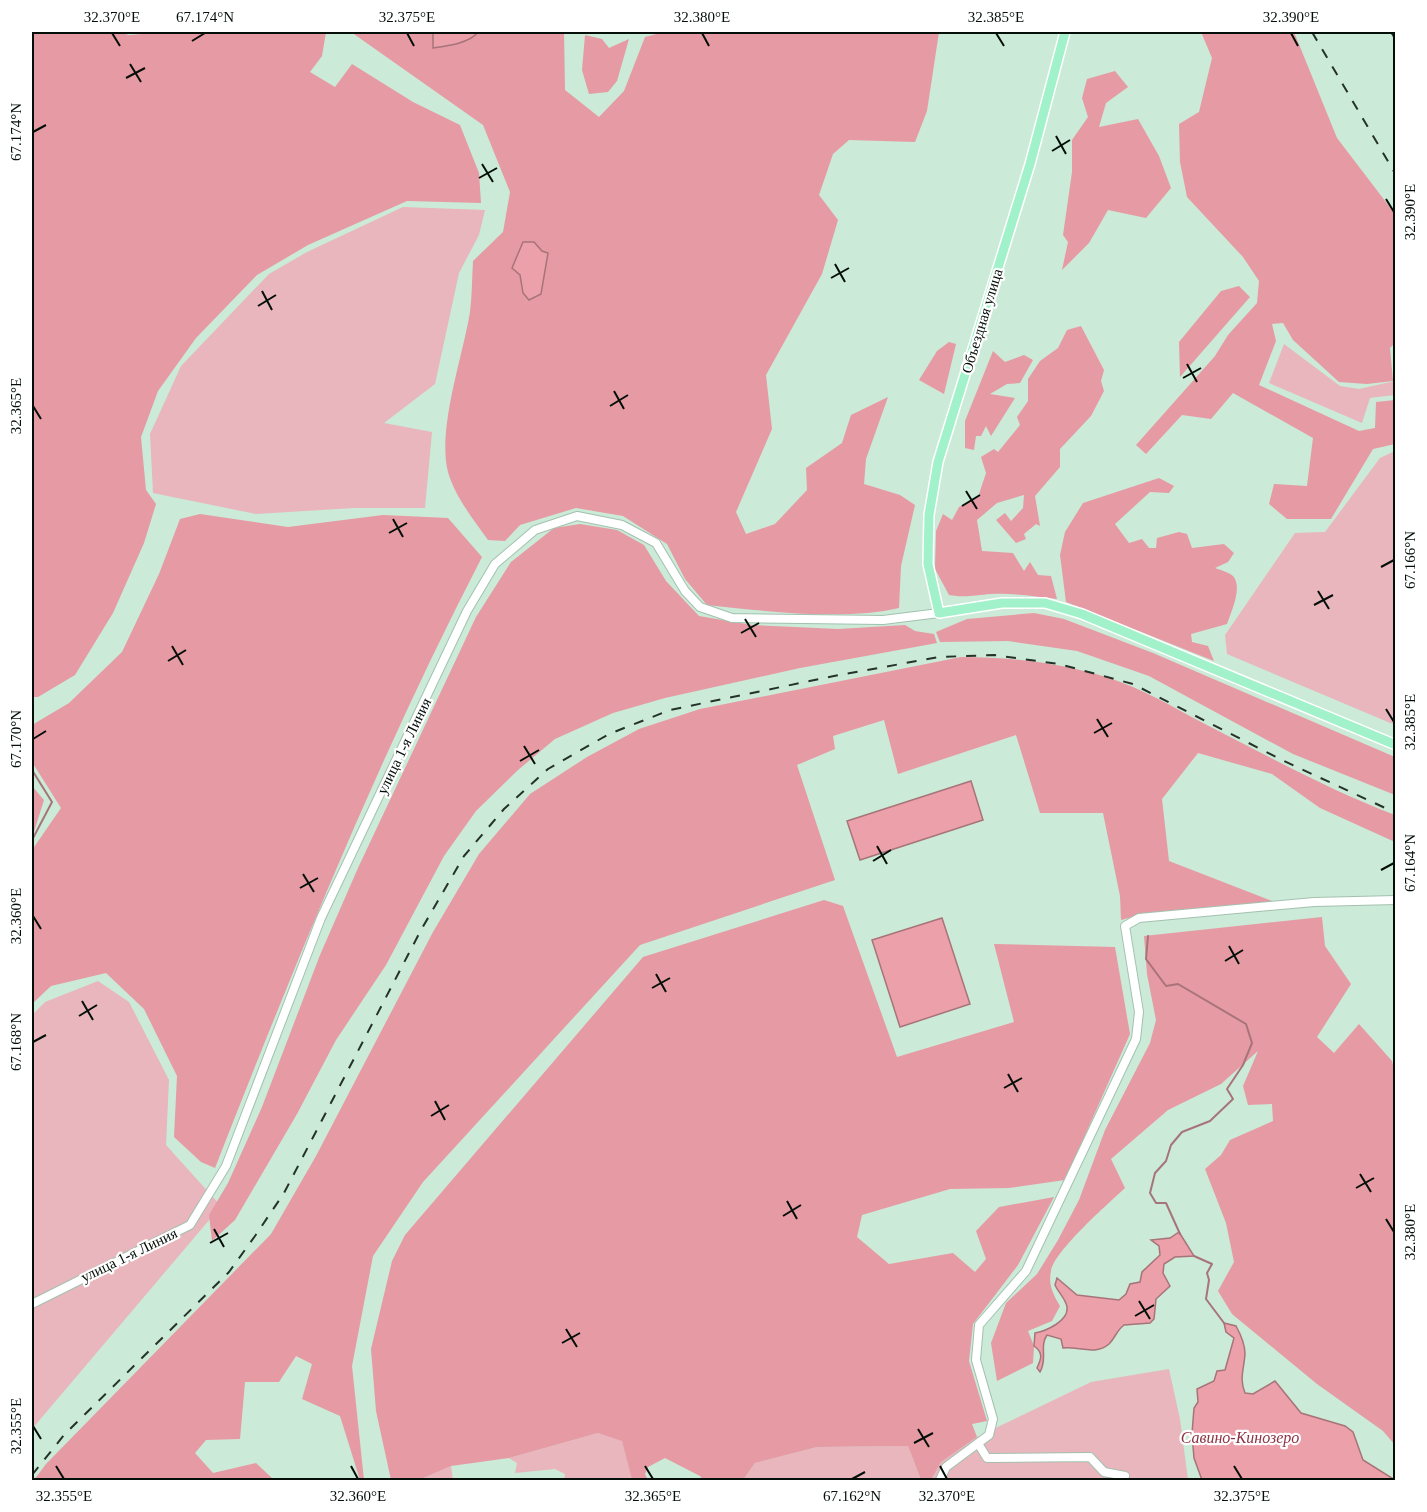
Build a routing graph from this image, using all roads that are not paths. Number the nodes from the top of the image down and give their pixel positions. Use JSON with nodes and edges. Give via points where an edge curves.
{"nodes":[{"id":1,"x":1065,"y":32,"type":"edge"},
{"id":2,"x":939,"y":613,"type":"junction"},
{"id":3,"x":1395,"y":745,"type":"edge"},
{"id":4,"x":1395,"y":900,"type":"edge"},
{"id":5,"x":32,"y":1304,"type":"edge"},
{"id":6,"x":979,"y":1445,"type":"junction"},
{"id":7,"x":1117,"y":1477,"type":"edge"},
{"id":8,"x":940,"y":1480,"type":"edge"}],
"edges":[{"from":1,"to":2,"type":"main road","name":"Объездная улица","via":[[1017,207],[938,462],[929,515],[928,564]]},
{"from":2,"to":3,"type":"main road","via":[[1002,603],[1045,603],[1082,614]]},
{"from":2,"to":5,"type":"street","name":"улица 1-я Линия","via":[[883,620],[732,618],[700,607],[685,591],[656,543],[622,525],[577,516],[535,530],[495,564],[467,611],[321,918],[226,1166],[190,1226]]},
{"from":4,"to":6,"type":"street","via":[[1314,902],[1139,918],[1125,926],[1139,1012],[1136,1039],[1026,1271],[979,1325],[975,1360],[993,1419],[989,1435]]},
{"from":6,"to":7,"type":"street","via":[[987,1458],[1090,1457],[1104,1472]]},
{"from":6,"to":8,"type":"street","via":[[946,1467]]}]}
